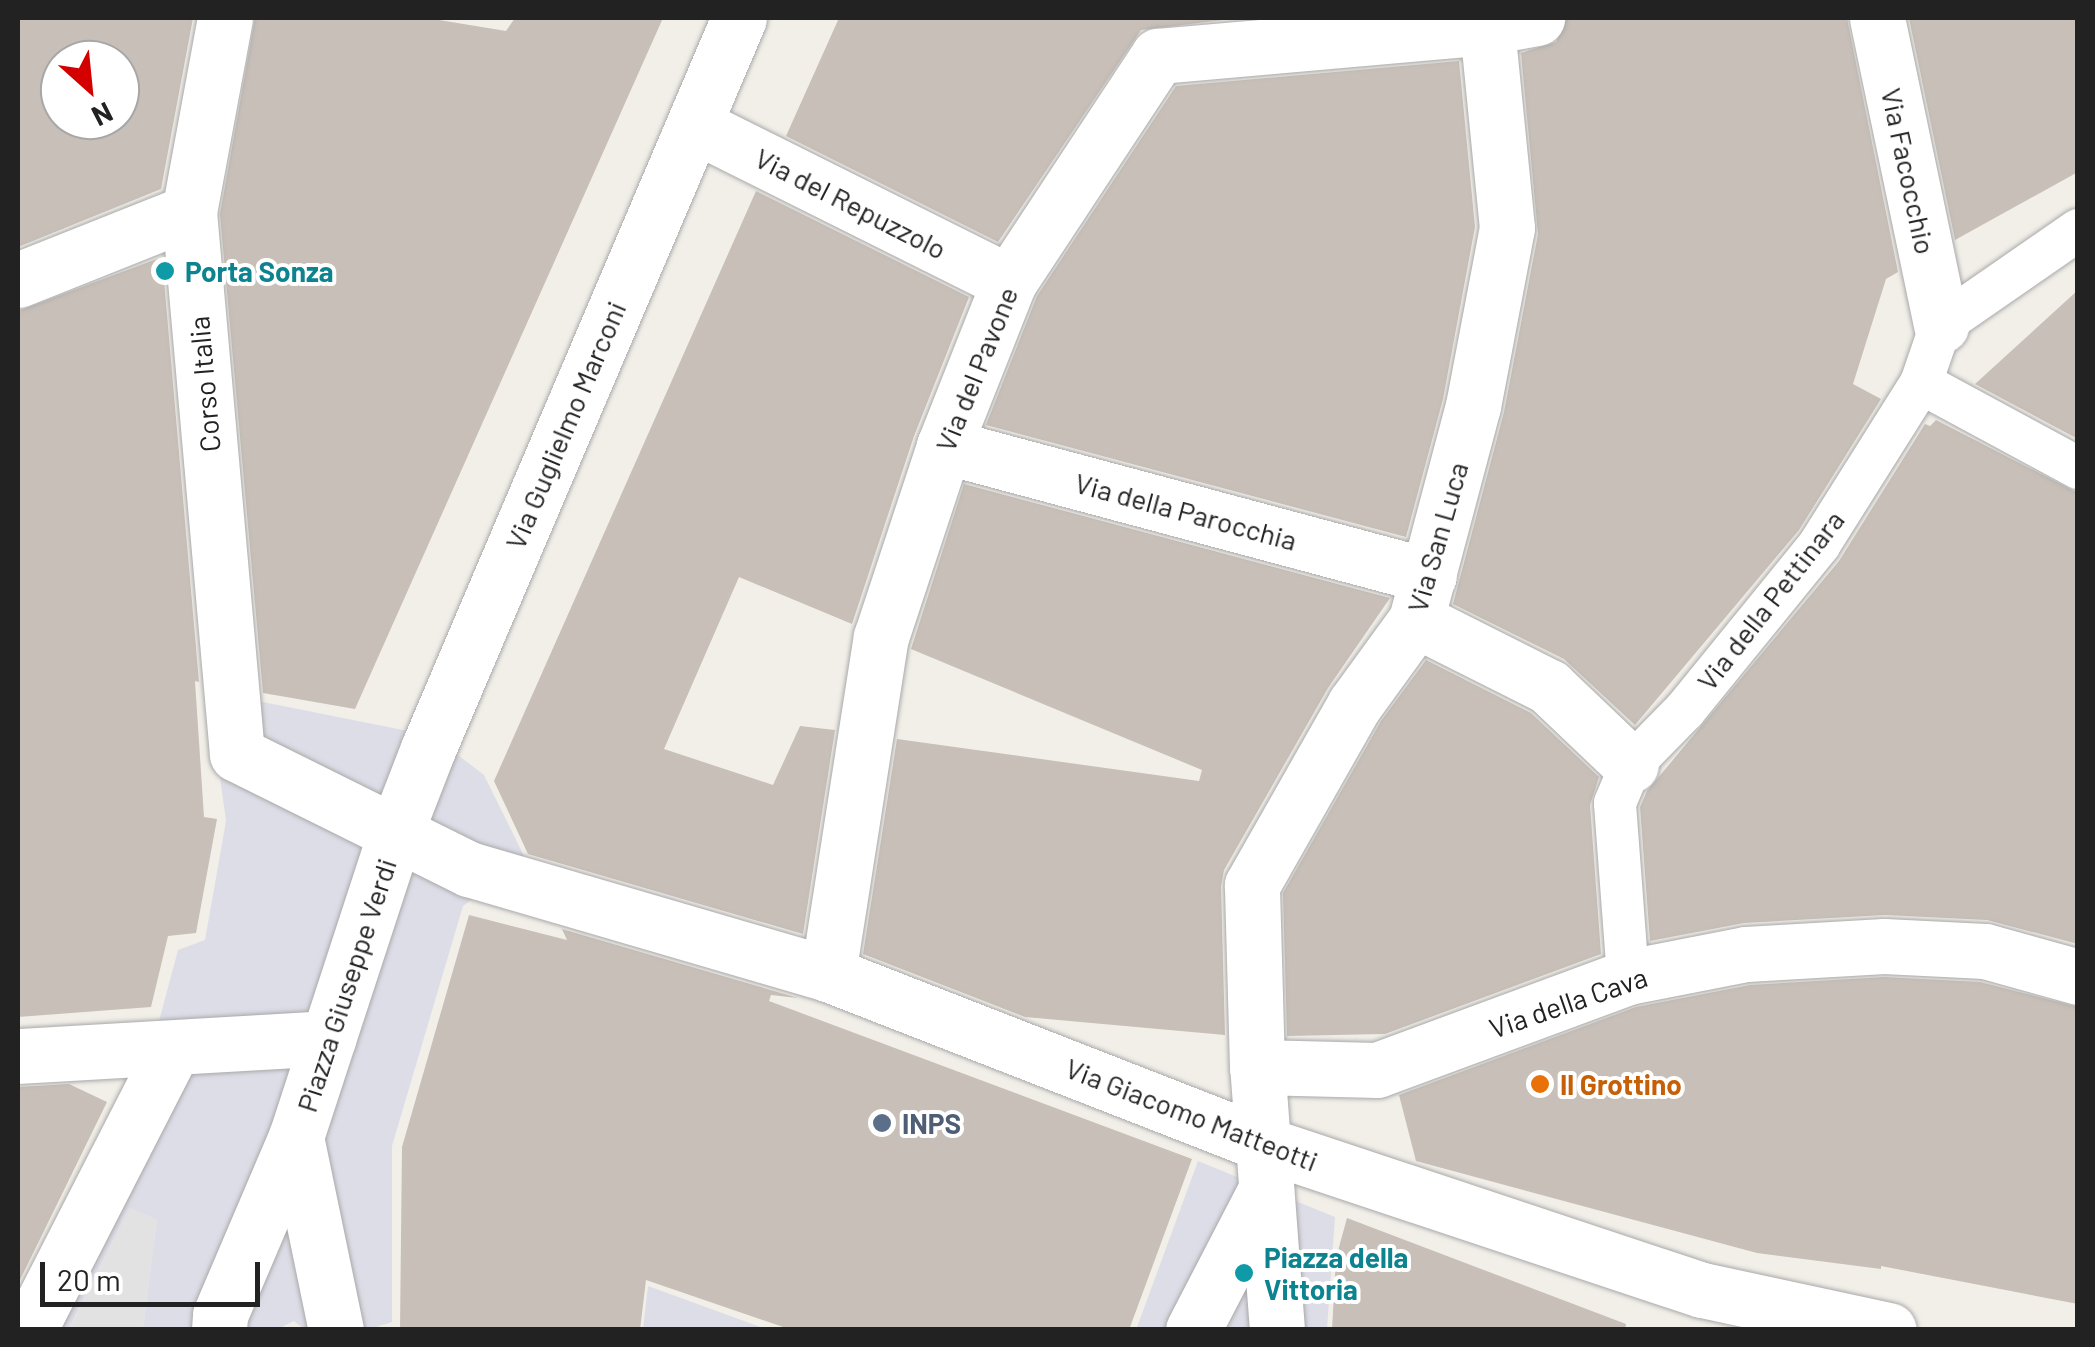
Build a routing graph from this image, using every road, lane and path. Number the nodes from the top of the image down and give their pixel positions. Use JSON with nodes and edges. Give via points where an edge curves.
{"nodes":[{"id":1,"x":225,"y":18,"type":"edge"},
{"id":2,"x":739,"y":18,"type":"edge"},
{"id":3,"x":1876,"y":18,"type":"edge"},
{"id":4,"x":1504,"y":21,"type":"edge"},
{"id":5,"x":694,"y":124,"type":"junction"},
{"id":6,"x":190,"y":212,"type":"junction"},
{"id":7,"x":2078,"y":230,"type":"edge"},
{"id":8,"x":18,"y":280,"type":"edge"},
{"id":9,"x":1008,"y":282,"type":"junction"},
{"id":10,"x":1941,"y":324,"type":"junction"},
{"id":11,"x":1921,"y":383,"type":"junction"},
{"id":12,"x":944,"y":446,"type":"junction"},
{"id":13,"x":2078,"y":468,"type":"edge"},
{"id":14,"x":1422,"y":598,"type":"junction"},
{"id":15,"x":237,"y":754,"type":"joint"},
{"id":16,"x":1631,"y":765,"type":"junction"},
{"id":17,"x":395,"y":834,"type":"junction"},
{"id":18,"x":828,"y":974,"type":"junction"},
{"id":19,"x":1628,"y":977,"type":"junction"},
{"id":20,"x":2078,"y":977,"type":"edge"},
{"id":21,"x":328,"y":1038,"type":"junction"},
{"id":22,"x":162,"y":1050,"type":"junction"},
{"id":23,"x":18,"y":1056,"type":"edge"},
{"id":24,"x":1257,"y":1067,"type":"junction"},
{"id":25,"x":296,"y":1136,"type":"junction"},
{"id":26,"x":1266,"y":1167,"type":"junction"},
{"id":27,"x":1701,"y":1310,"type":"edge"},
{"id":28,"x":29,"y":1330,"type":"edge"},
{"id":29,"x":219,"y":1330,"type":"edge"},
{"id":30,"x":336,"y":1330,"type":"edge"},
{"id":31,"x":1192,"y":1330,"type":"edge"},
{"id":32,"x":1277,"y":1330,"type":"edge"},
{"id":33,"x":1889,"y":1330,"type":"edge"}],
"edges":[{"from":1,"to":6,"type":"street","name":"Corso Italia"},
{"from":2,"to":5,"type":"street","name":"Via Guglielmo Marconi"},
{"from":3,"to":10,"type":"street","name":"Via Facocchio"},
{"from":4,"to":9,"type":"street","name":"Via del Pavone","via":[[1158,56]]},
{"from":4,"to":14,"type":"street","name":"Via San Luca","via":[[1507,228],[1473,406]]},
{"from":5,"to":9,"type":"street","name":"Via del Repuzzolo"},
{"from":5,"to":17,"type":"street","name":"Via Guglielmo Marconi"},
{"from":6,"to":8,"type":"street"},
{"from":6,"to":15,"type":"street","name":"Corso Italia"},
{"from":7,"to":10,"type":"lane"},
{"from":9,"to":12,"type":"street","name":"Via del Pavone"},
{"from":10,"to":11,"type":"lane","name":"Via della Pettinara"},
{"from":11,"to":13,"type":"lane"},
{"from":11,"to":16,"type":"lane","name":"Via della Pettinara","via":[[1819,545]]},
{"from":12,"to":14,"type":"street","name":"Via della Parocchia"},
{"from":12,"to":18,"type":"street","name":"Via del Pavone","via":[[882,637]]},
{"from":14,"to":16,"type":"street","name":"Via della Parocchia","via":[[1549,687]]},
{"from":14,"to":24,"type":"street","name":"Via San Luca","via":[[1252,885]]},
{"from":15,"to":17,"type":"street","name":"Via Giacomo Matteotti"},
{"from":16,"to":19,"type":"lane","name":"Via della Pettinara","via":[[1615,803]]},
{"from":17,"to":18,"type":"street","name":"Via Giacomo Matteotti","via":[[469,870]]},
{"from":17,"to":21,"type":"street","name":"Piazza Giuseppe Verdi"},
{"from":18,"to":26,"type":"street","name":"Via Giacomo Matteotti"},
{"from":19,"to":20,"type":"street","name":"Via della Cava","via":[[1746,954],[1884,946],[1985,951]]},
{"from":19,"to":24,"type":"street","name":"Via della Cava","via":[[1378,1070]]},
{"from":21,"to":22,"type":"street"},
{"from":21,"to":25,"type":"street","name":"Piazza Giuseppe Verdi"},
{"from":22,"to":23,"type":"street"},
{"from":22,"to":28,"type":"street"},
{"from":24,"to":26,"type":"street"},
{"from":25,"to":29,"type":"street","name":"Piazza Giuseppe Verdi"},
{"from":25,"to":30,"type":"street","name":"Piazza Giuseppe Verdi"},
{"from":26,"to":27,"type":"street","name":"Via Giacomo Matteotti"},
{"from":26,"to":31,"type":"street"},
{"from":26,"to":32,"type":"street"},
{"from":27,"to":33,"type":"street","name":"Via Giacomo Matteotti"}]}
